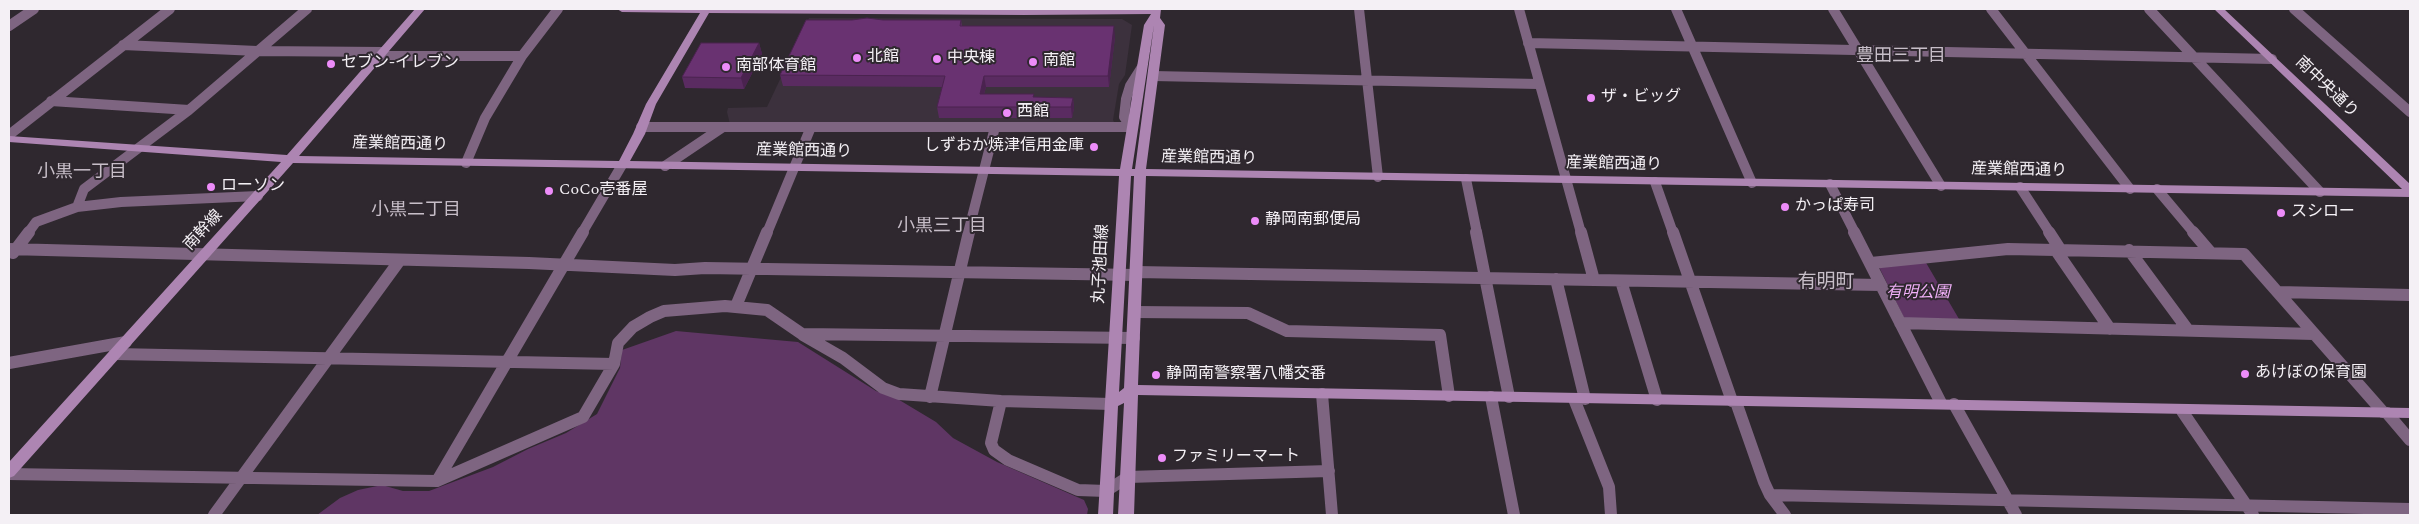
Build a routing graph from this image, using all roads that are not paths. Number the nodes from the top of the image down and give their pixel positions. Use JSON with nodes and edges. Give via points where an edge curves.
{"nodes":[{"id":1,"x":34,"y":9,"type":"edge"},
{"id":2,"x":170,"y":9,"type":"edge"},
{"id":3,"x":307,"y":9,"type":"edge"},
{"id":4,"x":420,"y":9,"type":"edge"},
{"id":5,"x":558,"y":9,"type":"edge"},
{"id":6,"x":622,"y":9,"type":"edge"},
{"id":7,"x":1359,"y":9,"type":"edge"},
{"id":8,"x":1519,"y":9,"type":"edge"},
{"id":9,"x":1676,"y":9,"type":"edge"},
{"id":10,"x":1832,"y":9,"type":"edge"},
{"id":11,"x":1991,"y":9,"type":"edge"},
{"id":12,"x":2149,"y":9,"type":"edge"},
{"id":13,"x":2219,"y":9,"type":"edge"},
{"id":14,"x":2294,"y":9,"type":"edge"},
{"id":15,"x":706,"y":10,"type":"edge"},
{"id":16,"x":1156,"y":13,"type":"edge"},
{"id":17,"x":9,"y":26,"type":"edge"},
{"id":18,"x":1528,"y":43,"type":"junction"},
{"id":19,"x":123,"y":46,"type":"junction"},
{"id":20,"x":1692,"y":47,"type":"junction"},
{"id":21,"x":1857,"y":50,"type":"junction"},
{"id":22,"x":257,"y":52,"type":"junction"},
{"id":23,"x":381,"y":54,"type":"junction"},
{"id":24,"x":2026,"y":54,"type":"junction"},
{"id":25,"x":522,"y":56,"type":"junction"},
{"id":26,"x":2194,"y":57,"type":"junction"},
{"id":27,"x":2272,"y":59,"type":"junction"},
{"id":28,"x":1141,"y":71,"type":"junction"},
{"id":29,"x":1153,"y":76,"type":"junction"},
{"id":30,"x":1366,"y":81,"type":"junction"},
{"id":31,"x":1538,"y":84,"type":"junction"},
{"id":32,"x":51,"y":101,"type":"junction"},
{"id":33,"x":189,"y":110,"type":"junction"},
{"id":34,"x":2410,"y":112,"type":"edge"},
{"id":35,"x":642,"y":127,"type":"junction"},
{"id":36,"x":723,"y":127,"type":"junction"},
{"id":37,"x":811,"y":127,"type":"junction"},
{"id":38,"x":995,"y":127,"type":"junction"},
{"id":39,"x":1131,"y":127,"type":"junction"},
{"id":40,"x":9,"y":135,"type":"edge"},
{"id":41,"x":9,"y":139,"type":"edge"},
{"id":42,"x":137,"y":150,"type":"junction"},
{"id":43,"x":291,"y":159,"type":"junction"},
{"id":44,"x":466,"y":163,"type":"junction"},
{"id":45,"x":622,"y":165,"type":"junction"},
{"id":46,"x":665,"y":166,"type":"junction"},
{"id":47,"x":795,"y":168,"type":"junction"},
{"id":48,"x":984,"y":171,"type":"junction"},
{"id":49,"x":1125,"y":174,"type":"junction"},
{"id":50,"x":1140,"y":174,"type":"junction"},
{"id":51,"x":1378,"y":177,"type":"junction"},
{"id":52,"x":1466,"y":179,"type":"junction"},
{"id":53,"x":1565,"y":180,"type":"junction"},
{"id":54,"x":1655,"y":182,"type":"junction"},
{"id":55,"x":1752,"y":183,"type":"junction"},
{"id":56,"x":1830,"y":184,"type":"junction"},
{"id":57,"x":1941,"y":186,"type":"junction"},
{"id":58,"x":2020,"y":187,"type":"junction"},
{"id":59,"x":2130,"y":189,"type":"junction"},
{"id":60,"x":2157,"y":189,"type":"junction"},
{"id":61,"x":2320,"y":192,"type":"junction"},
{"id":62,"x":2410,"y":192,"type":"edge"},
{"id":63,"x":258,"y":196,"type":"junction"},
{"id":64,"x":77,"y":207,"type":"junction"},
{"id":65,"x":2057,"y":249,"type":"junction"},
{"id":66,"x":2129,"y":250,"type":"junction"},
{"id":67,"x":12,"y":252,"type":"edge"},
{"id":68,"x":2212,"y":253,"type":"junction"},
{"id":69,"x":204,"y":256,"type":"junction"},
{"id":70,"x":400,"y":260,"type":"junction"},
{"id":71,"x":1871,"y":263,"type":"junction"},
{"id":72,"x":562,"y":265,"type":"junction"},
{"id":73,"x":752,"y":269,"type":"junction"},
{"id":74,"x":958,"y":271,"type":"junction"},
{"id":75,"x":1136,"y":274,"type":"junction"},
{"id":76,"x":1113,"y":275,"type":"junction"},
{"id":77,"x":1485,"y":278,"type":"junction"},
{"id":78,"x":1556,"y":280,"type":"junction"},
{"id":79,"x":1594,"y":280,"type":"junction"},
{"id":80,"x":1621,"y":281,"type":"junction"},
{"id":81,"x":1691,"y":282,"type":"junction"},
{"id":82,"x":1881,"y":285,"type":"junction"},
{"id":83,"x":2278,"y":292,"type":"junction"},
{"id":84,"x":2410,"y":295,"type":"edge"},
{"id":85,"x":736,"y":306,"type":"junction"},
{"id":86,"x":1135,"y":312,"type":"junction"},
{"id":87,"x":1900,"y":323,"type":"junction"},
{"id":88,"x":2110,"y":329,"type":"junction"},
{"id":89,"x":2188,"y":330,"type":"junction"},
{"id":90,"x":802,"y":334,"type":"junction"},
{"id":91,"x":2314,"y":334,"type":"junction"},
{"id":92,"x":944,"y":336,"type":"junction"},
{"id":93,"x":1134,"y":338,"type":"junction"},
{"id":94,"x":1115,"y":339,"type":"junction"},
{"id":95,"x":126,"y":342,"type":"junction"},
{"id":96,"x":115,"y":354,"type":"junction"},
{"id":97,"x":328,"y":359,"type":"junction"},
{"id":98,"x":505,"y":362,"type":"junction"},
{"id":99,"x":9,"y":363,"type":"edge"},
{"id":100,"x":614,"y":364,"type":"junction"},
{"id":101,"x":1132,"y":390,"type":"junction"},
{"id":102,"x":1322,"y":394,"type":"junction"},
{"id":103,"x":1450,"y":396,"type":"junction"},
{"id":104,"x":930,"y":397,"type":"junction"},
{"id":105,"x":1491,"y":397,"type":"junction"},
{"id":106,"x":1509,"y":397,"type":"junction"},
{"id":107,"x":1580,"y":399,"type":"junction"},
{"id":108,"x":1657,"y":400,"type":"junction"},
{"id":109,"x":1001,"y":401,"type":"junction"},
{"id":110,"x":1734,"y":402,"type":"junction"},
{"id":111,"x":1948,"y":403,"type":"junction"},
{"id":112,"x":1111,"y":404,"type":"junction"},
{"id":113,"x":2182,"y":410,"type":"junction"},
{"id":114,"x":2385,"y":413,"type":"junction"},
{"id":115,"x":2410,"y":413,"type":"edge"},
{"id":116,"x":2410,"y":440,"type":"edge"},
{"id":117,"x":1329,"y":471,"type":"junction"},
{"id":118,"x":9,"y":473,"type":"edge"},
{"id":119,"x":1128,"y":477,"type":"junction"},
{"id":120,"x":241,"y":478,"type":"junction"},
{"id":121,"x":437,"y":481,"type":"junction"},
{"id":122,"x":1106,"y":491,"type":"junction"},
{"id":123,"x":1770,"y":496,"type":"junction"},
{"id":124,"x":2006,"y":500,"type":"junction"},
{"id":125,"x":2410,"y":509,"type":"edge"},
{"id":126,"x":2250,"y":510,"type":"edge"},
{"id":127,"x":214,"y":515,"type":"edge"},
{"id":128,"x":1105,"y":515,"type":"edge"},
{"id":129,"x":1126,"y":515,"type":"edge"},
{"id":130,"x":1332,"y":515,"type":"edge"},
{"id":131,"x":1514,"y":515,"type":"edge"},
{"id":132,"x":1611,"y":515,"type":"edge"},
{"id":133,"x":1785,"y":515,"type":"edge"},
{"id":134,"x":2016,"y":515,"type":"edge"}],
"edges":[{"from":1,"to":17,"type":"street"},
{"from":2,"to":19,"type":"street"},
{"from":3,"to":22,"type":"street"},
{"from":4,"to":23,"type":"street","name":"南幹線"},
{"from":5,"to":25,"type":"street"},
{"from":6,"to":15,"type":"street"},
{"from":7,"to":30,"type":"street"},
{"from":8,"to":18,"type":"street"},
{"from":9,"to":20,"type":"street"},
{"from":10,"to":21,"type":"street"},
{"from":11,"to":24,"type":"street"},
{"from":12,"to":26,"type":"street"},
{"from":13,"to":27,"type":"street","name":"南中央通り"},
{"from":14,"to":34,"type":"street"},
{"from":15,"to":16,"type":"street"},
{"from":15,"to":35,"type":"street","via":[[651,104]]},
{"from":16,"to":28,"type":"street","name":"丸子池田線","via":[[1148,25]]},
{"from":16,"to":29,"type":"street","via":[[1160,25]]},
{"from":18,"to":20,"type":"street"},
{"from":18,"to":31,"type":"street"},
{"from":19,"to":22,"type":"street"},
{"from":19,"to":32,"type":"street"},
{"from":20,"to":21,"type":"street"},
{"from":20,"to":55,"type":"street"},
{"from":21,"to":24,"type":"street"},
{"from":21,"to":57,"type":"street"},
{"from":22,"to":23,"type":"street"},
{"from":22,"to":33,"type":"street"},
{"from":23,"to":25,"type":"street"},
{"from":23,"to":43,"type":"street","name":"南幹線"},
{"from":24,"to":26,"type":"street"},
{"from":24,"to":59,"type":"street"},
{"from":25,"to":44,"type":"street","via":[[485,118]]},
{"from":26,"to":27,"type":"street"},
{"from":26,"to":61,"type":"street"},
{"from":27,"to":62,"type":"street","name":"南中央通り"},
{"from":28,"to":29,"type":"street"},
{"from":28,"to":39,"type":"street","name":"丸子池田線"},
{"from":29,"to":30,"type":"street"},
{"from":29,"to":50,"type":"street"},
{"from":30,"to":31,"type":"street"},
{"from":30,"to":51,"type":"street"},
{"from":31,"to":53,"type":"street"},
{"from":32,"to":33,"type":"street"},
{"from":32,"to":40,"type":"street"},
{"from":33,"to":42,"type":"street"},
{"from":35,"to":36,"type":"street"},
{"from":35,"to":45,"type":"street"},
{"from":36,"to":37,"type":"street"},
{"from":36,"to":46,"type":"street"},
{"from":37,"to":38,"type":"street"},
{"from":37,"to":47,"type":"street"},
{"from":38,"to":39,"type":"street"},
{"from":38,"to":48,"type":"street"},
{"from":39,"to":49,"type":"street","name":"丸子池田線"},
{"from":41,"to":42,"type":"street","name":"産業館西通り"},
{"from":42,"to":43,"type":"street","name":"産業館西通り"},
{"from":42,"to":64,"type":"street","via":[[84,189]]},
{"from":43,"to":44,"type":"street","name":"産業館西通り"},
{"from":43,"to":63,"type":"street","name":"南幹線"},
{"from":44,"to":45,"type":"street","name":"産業館西通り"},
{"from":45,"to":46,"type":"street","name":"産業館西通り"},
{"from":45,"to":72,"type":"street"},
{"from":46,"to":47,"type":"street","name":"産業館西通り"},
{"from":47,"to":48,"type":"street","name":"産業館西通り"},
{"from":47,"to":73,"type":"street"},
{"from":48,"to":49,"type":"street","name":"産業館西通り"},
{"from":48,"to":74,"type":"street"},
{"from":49,"to":50,"type":"street","name":"産業館西通り"},
{"from":49,"to":76,"type":"street","name":"丸子池田線"},
{"from":50,"to":51,"type":"street","name":"産業館西通り"},
{"from":50,"to":75,"type":"street"},
{"from":51,"to":52,"type":"street","name":"産業館西通り"},
{"from":52,"to":53,"type":"street","name":"産業館西通り"},
{"from":52,"to":77,"type":"street"},
{"from":53,"to":54,"type":"street","name":"産業館西通り"},
{"from":53,"to":79,"type":"street"},
{"from":54,"to":55,"type":"street","name":"産業館西通り"},
{"from":54,"to":81,"type":"street"},
{"from":55,"to":56,"type":"street","name":"産業館西通り"},
{"from":56,"to":57,"type":"street","name":"産業館西通り"},
{"from":56,"to":71,"type":"street"},
{"from":57,"to":58,"type":"street","name":"産業館西通り"},
{"from":58,"to":59,"type":"street","name":"産業館西通り"},
{"from":58,"to":65,"type":"street"},
{"from":59,"to":60,"type":"street","name":"産業館西通り"},
{"from":60,"to":61,"type":"street","name":"産業館西通り"},
{"from":60,"to":68,"type":"street"},
{"from":61,"to":62,"type":"street","name":"産業館西通り"},
{"from":63,"to":64,"type":"street"},
{"from":63,"to":69,"type":"street","name":"南幹線"},
{"from":64,"to":67,"type":"street","via":[[36,222]]},
{"from":65,"to":66,"type":"street"},
{"from":65,"to":71,"type":"street","via":[[2008,249]]},
{"from":65,"to":88,"type":"street"},
{"from":66,"to":68,"type":"street"},
{"from":66,"to":89,"type":"street"},
{"from":67,"to":69,"type":"street"},
{"from":68,"to":83,"type":"street","via":[[2244,254]]},
{"from":69,"to":70,"type":"street"},
{"from":69,"to":95,"type":"street","name":"南幹線"},
{"from":70,"to":72,"type":"street"},
{"from":70,"to":97,"type":"street"},
{"from":71,"to":82,"type":"street"},
{"from":72,"to":73,"type":"street","via":[[675,270]]},
{"from":72,"to":98,"type":"street"},
{"from":73,"to":74,"type":"street"},
{"from":73,"to":85,"type":"street"},
{"from":74,"to":76,"type":"street"},
{"from":74,"to":92,"type":"street"},
{"from":75,"to":76,"type":"street"},
{"from":75,"to":77,"type":"street"},
{"from":75,"to":86,"type":"street"},
{"from":76,"to":94,"type":"street","name":"丸子池田線"},
{"from":77,"to":78,"type":"street"},
{"from":77,"to":106,"type":"street"},
{"from":78,"to":79,"type":"street"},
{"from":78,"to":107,"type":"street"},
{"from":79,"to":80,"type":"street"},
{"from":80,"to":81,"type":"street"},
{"from":80,"to":108,"type":"street"},
{"from":81,"to":82,"type":"street"},
{"from":81,"to":110,"type":"street"},
{"from":82,"to":87,"type":"street"},
{"from":83,"to":84,"type":"street"},
{"from":83,"to":91,"type":"street"},
{"from":85,"to":90,"type":"street","via":[[767,310]]},
{"from":85,"to":100,"type":"street","via":[[700,306],[650,317],[625,334],[618,343]]},
{"from":86,"to":93,"type":"street"},
{"from":86,"to":103,"type":"street","via":[[1248,313],[1287,331],[1440,335]]},
{"from":87,"to":88,"type":"street"},
{"from":87,"to":111,"type":"street"},
{"from":88,"to":89,"type":"street"},
{"from":89,"to":91,"type":"street"},
{"from":90,"to":92,"type":"street"},
{"from":90,"to":104,"type":"street","via":[[843,358],[884,388],[898,394]]},
{"from":91,"to":114,"type":"street"},
{"from":92,"to":94,"type":"street"},
{"from":92,"to":104,"type":"street"},
{"from":93,"to":94,"type":"street"},
{"from":93,"to":101,"type":"street"},
{"from":94,"to":112,"type":"street","name":"丸子池田線"},
{"from":95,"to":96,"type":"street","name":"南幹線"},
{"from":95,"to":99,"type":"street"},
{"from":96,"to":97,"type":"street"},
{"from":96,"to":118,"type":"street","name":"南幹線"},
{"from":97,"to":98,"type":"street"},
{"from":97,"to":120,"type":"street"},
{"from":98,"to":100,"type":"street"},
{"from":98,"to":121,"type":"street"},
{"from":100,"to":121,"type":"street","via":[[583,416]]},
{"from":101,"to":102,"type":"street"},
{"from":101,"to":112,"type":"street"},
{"from":101,"to":119,"type":"street"},
{"from":102,"to":103,"type":"street"},
{"from":102,"to":117,"type":"street"},
{"from":103,"to":105,"type":"street"},
{"from":104,"to":109,"type":"street"},
{"from":105,"to":106,"type":"street"},
{"from":105,"to":131,"type":"street"},
{"from":106,"to":107,"type":"street"},
{"from":107,"to":108,"type":"street"},
{"from":107,"to":132,"type":"street","via":[[1609,487]]},
{"from":108,"to":110,"type":"street"},
{"from":109,"to":112,"type":"street"},
{"from":109,"to":122,"type":"street","via":[[991,443],[1000,456],[1078,490]]},
{"from":110,"to":111,"type":"street"},
{"from":110,"to":123,"type":"street"},
{"from":111,"to":113,"type":"street"},
{"from":111,"to":124,"type":"street"},
{"from":112,"to":122,"type":"street","name":"丸子池田線"},
{"from":113,"to":114,"type":"street"},
{"from":113,"to":126,"type":"street"},
{"from":114,"to":115,"type":"street"},
{"from":114,"to":116,"type":"street"},
{"from":117,"to":119,"type":"street"},
{"from":117,"to":130,"type":"street"},
{"from":118,"to":120,"type":"street"},
{"from":119,"to":122,"type":"street"},
{"from":119,"to":129,"type":"street"},
{"from":120,"to":121,"type":"street"},
{"from":120,"to":127,"type":"street"},
{"from":122,"to":128,"type":"street","name":"丸子池田線"},
{"from":123,"to":124,"type":"street"},
{"from":123,"to":133,"type":"street"},
{"from":124,"to":126,"type":"street"},
{"from":124,"to":134,"type":"street"},
{"from":125,"to":126,"type":"street"}]}
